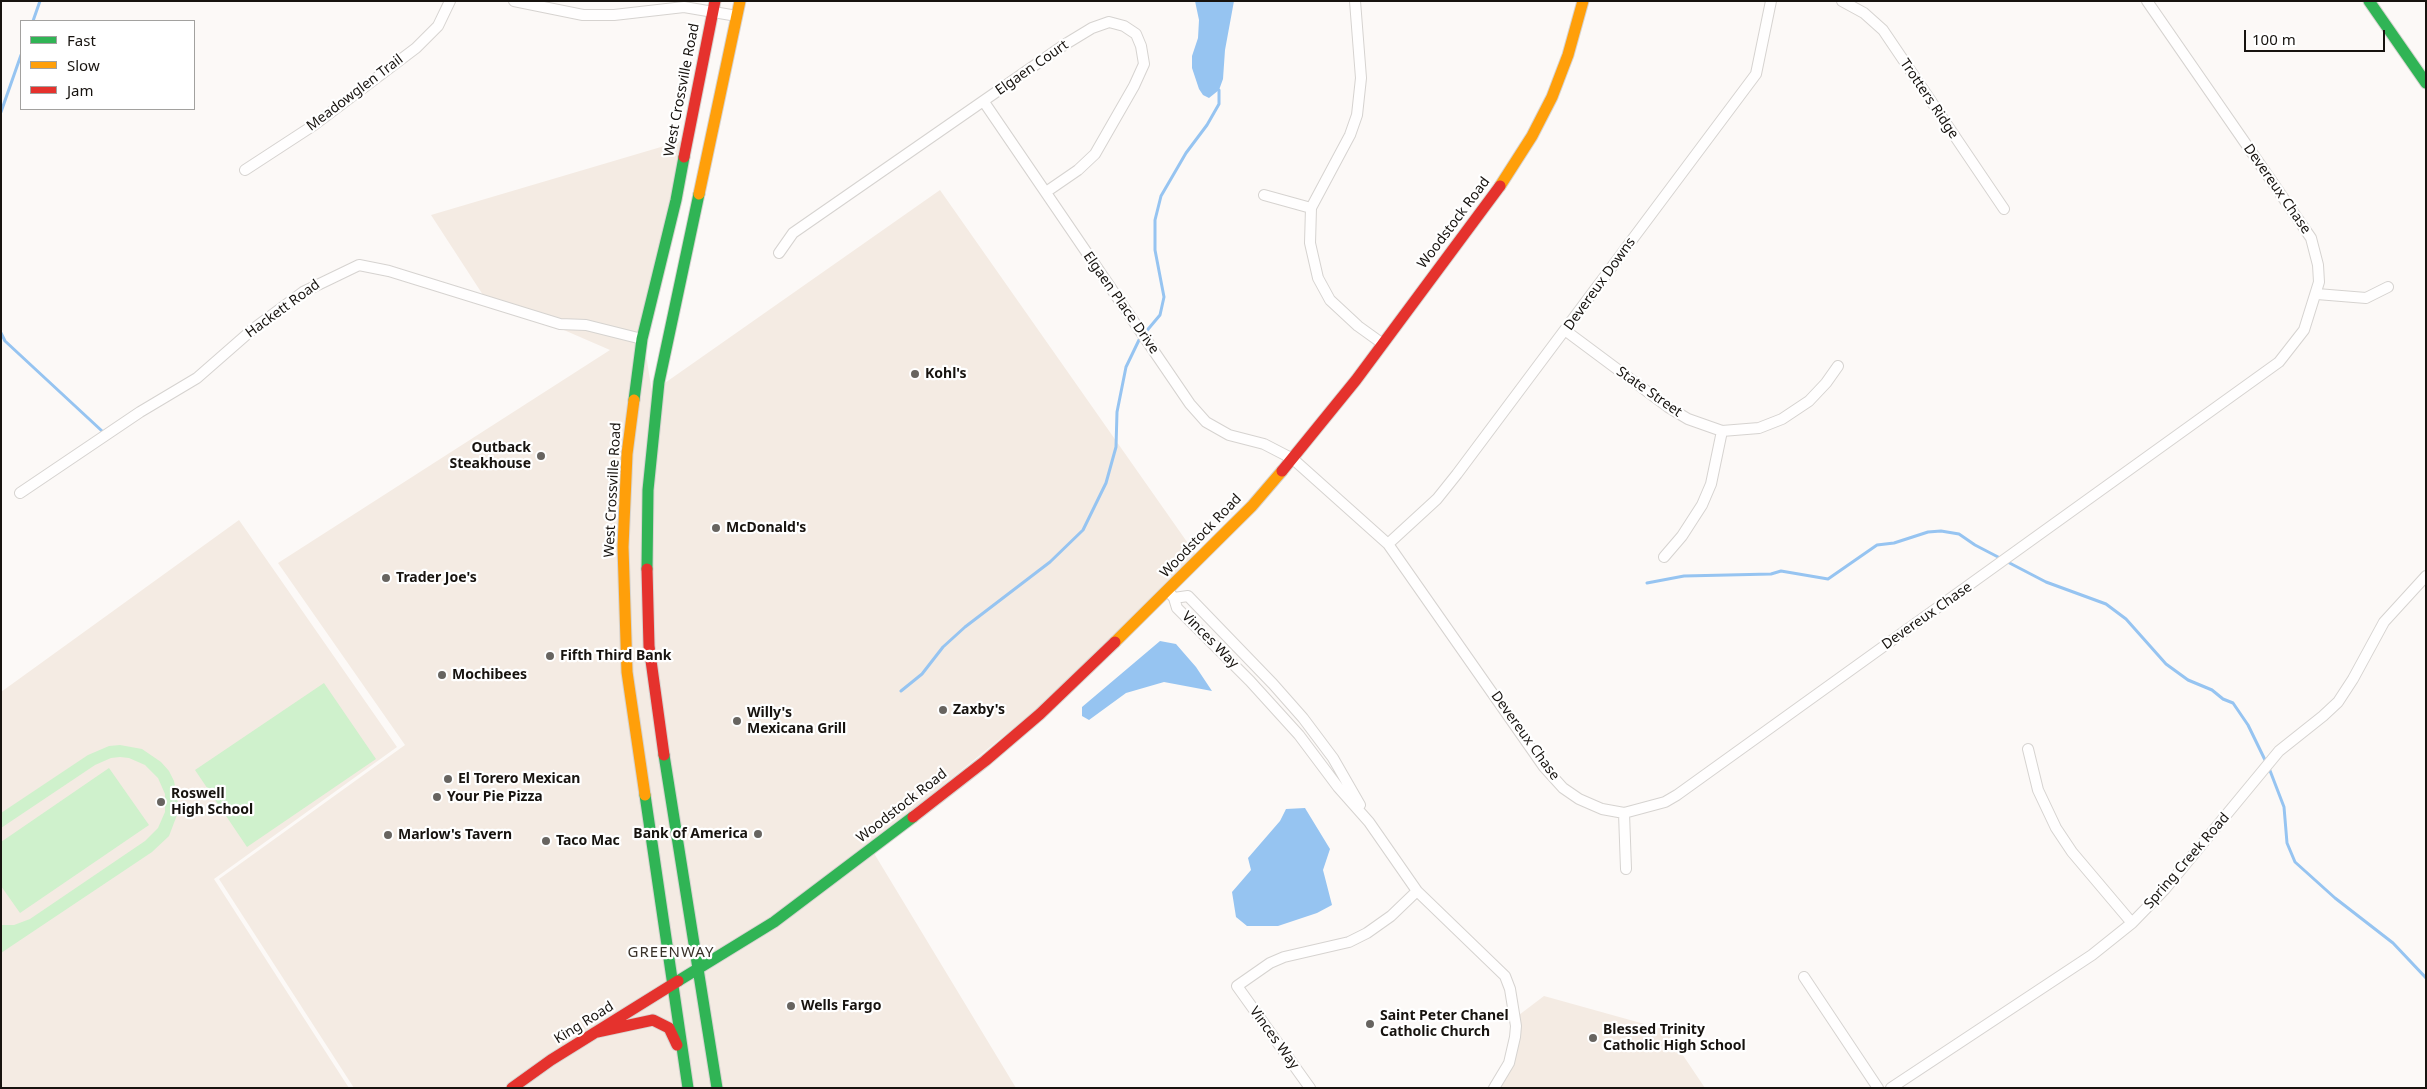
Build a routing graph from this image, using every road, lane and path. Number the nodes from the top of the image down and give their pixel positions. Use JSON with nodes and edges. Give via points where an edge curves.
{"nodes":[{"id":1,"x":450,"y":1,"type":"edge"},
{"id":2,"x":514,"y":1,"type":"edge"},
{"id":3,"x":740,"y":1,"type":"edge"},
{"id":4,"x":1355,"y":1,"type":"edge"},
{"id":5,"x":1583,"y":1,"type":"edge"},
{"id":6,"x":1771,"y":1,"type":"edge"},
{"id":7,"x":1842,"y":1,"type":"edge"},
{"id":8,"x":2147,"y":1,"type":"edge"},
{"id":9,"x":2369,"y":1,"type":"edge"},
{"id":10,"x":714,"y":6,"type":"edge"},
{"id":11,"x":737,"y":16,"type":"junction"},
{"id":12,"x":2426,"y":83,"type":"edge"},
{"id":13,"x":984,"y":102,"type":"junction"},
{"id":14,"x":245,"y":170,"type":"dead end"},
{"id":15,"x":1046,"y":192,"type":"junction"},
{"id":16,"x":1264,"y":195,"type":"dead end"},
{"id":17,"x":1311,"y":208,"type":"junction"},
{"id":18,"x":2004,"y":209,"type":"dead end"},
{"id":19,"x":779,"y":253,"type":"dead end"},
{"id":20,"x":2388,"y":287,"type":"dead end"},
{"id":21,"x":2317,"y":294,"type":"junction"},
{"id":22,"x":1566,"y":331,"type":"junction"},
{"id":23,"x":642,"y":339,"type":"junction"},
{"id":24,"x":1383,"y":344,"type":"junction"},
{"id":25,"x":1838,"y":366,"type":"dead end"},
{"id":26,"x":1722,"y":431,"type":"junction"},
{"id":27,"x":1293,"y":459,"type":"junction"},
{"id":28,"x":20,"y":493,"type":"dead end"},
{"id":29,"x":1388,"y":544,"type":"junction"},
{"id":30,"x":1664,"y":557,"type":"dead end"},
{"id":31,"x":2426,"y":576,"type":"edge"},
{"id":32,"x":1171,"y":595,"type":"junction"},
{"id":33,"x":2028,"y":749,"type":"dead end"},
{"id":34,"x":1624,"y":813,"type":"junction"},
{"id":35,"x":1369,"y":822,"type":"junction"},
{"id":36,"x":1626,"y":869,"type":"dead end"},
{"id":37,"x":1417,"y":891,"type":"junction"},
{"id":38,"x":2132,"y":923,"type":"junction"},
{"id":39,"x":698,"y":969,"type":"junction"},
{"id":40,"x":1804,"y":977,"type":"dead end"},
{"id":41,"x":673,"y":985,"type":"junction"},
{"id":42,"x":597,"y":1032,"type":"junction"},
{"id":43,"x":684,"y":1058,"type":"junction"},
{"id":44,"x":512,"y":1088,"type":"edge"},
{"id":45,"x":688,"y":1088,"type":"edge"},
{"id":46,"x":717,"y":1088,"type":"edge"},
{"id":47,"x":1310,"y":1088,"type":"edge"},
{"id":48,"x":1494,"y":1088,"type":"edge"},
{"id":49,"x":1878,"y":1088,"type":"edge"},
{"id":50,"x":1891,"y":1088,"type":"edge"}],
"edges":[{"from":1,"to":14,"type":"street","name":"Meadowglen Trail","via":[[438,26],[416,48],[314,125]]},
{"from":2,"to":10,"type":"street","via":[[583,15]]},
{"from":3,"to":11,"type":"main road"},
{"from":4,"to":17,"type":"street","via":[[1361,78],[1356,115],[1350,135]]},
{"from":5,"to":24,"type":"main road","name":"Woodstock Road","via":[[1568,55],[1532,136],[1509,174]]},
{"from":6,"to":22,"type":"street","name":"Devereux Downs","via":[[1756,74]]},
{"from":7,"to":18,"type":"street","name":"Trotters Ridge","via":[[1864,13],[1883,30]]},
{"from":8,"to":21,"type":"street","name":"Devereux Chase","via":[[2312,238],[2318,265]]},
{"from":9,"to":12,"type":"main road"},
{"from":10,"to":11,"type":"street"},
{"from":10,"to":23,"type":"main road","name":"West Crossville Road","via":[[676,200]]},
{"from":11,"to":39,"type":"main road","via":[[659,382],[648,490],[650,646],[668,787]]},
{"from":13,"to":15,"type":"street","name":"Elgaen Place Drive"},
{"from":13,"to":15,"type":"street","name":"Elgaen Court","via":[[1092,28],[1109,22],[1136,34],[1144,64],[1134,86],[1094,154],[1078,170]]},
{"from":13,"to":19,"type":"street","name":"Elgaen Court","via":[[793,233]]},
{"from":15,"to":27,"type":"street","name":"Elgaen Place Drive","via":[[1190,404],[1206,422],[1229,435],[1264,444]]},
{"from":16,"to":17,"type":"street"},
{"from":17,"to":24,"type":"street","via":[[1310,243],[1318,278],[1330,300]]},
{"from":20,"to":21,"type":"street","via":[[2366,298]]},
{"from":21,"to":34,"type":"street","name":"Devereux Chase","via":[[2304,330],[2279,362],[1677,796]]},
{"from":22,"to":26,"type":"street","name":"State Street","via":[[1668,407],[1688,419]]},
{"from":22,"to":29,"type":"street","name":"Devereux Downs","via":[[1437,499]]},
{"from":23,"to":28,"type":"street","name":"Hackett Road","via":[[586,325],[560,324],[389,271],[359,265],[303,292],[252,330],[197,378],[140,412]]},
{"from":23,"to":41,"type":"main road","name":"West Crossville Road","via":[[626,454],[623,547],[627,672]]},
{"from":24,"to":27,"type":"main road","name":"Woodstock Road"},
{"from":25,"to":26,"type":"street","name":"State Street","via":[[1809,401],[1782,418],[1759,428]]},
{"from":26,"to":30,"type":"street","via":[[1711,484],[1702,505]]},
{"from":27,"to":29,"type":"street","name":"Devereux Chase"},
{"from":27,"to":32,"type":"main road","name":"Woodstock Road"},
{"from":29,"to":34,"type":"street","name":"Devereux Chase","via":[[1544,767],[1563,788],[1579,799],[1602,809]]},
{"from":31,"to":38,"type":"street","name":"Spring Creek Road","via":[[2384,622],[2338,702],[2279,751],[2165,889]]},
{"from":32,"to":35,"type":"street","name":"Vinces Way","via":[[1177,608],[1299,735]]},
{"from":32,"to":35,"type":"street","name":"Vinces Way","via":[[1188,596],[1288,701],[1334,758]]},
{"from":32,"to":39,"type":"main road","name":"Woodstock Road","via":[[984,761],[816,892]]},
{"from":33,"to":38,"type":"street","via":[[2038,790],[2056,828]]},
{"from":34,"to":36,"type":"street"},
{"from":35,"to":37,"type":"street","name":"Vinces Way"},
{"from":37,"to":47,"type":"street","name":"Vinces Way","via":[[1367,933],[1349,942],[1284,957],[1237,986]]},
{"from":37,"to":48,"type":"street","name":"Vinces Way","via":[[1505,976],[1510,989],[1516,1037],[1509,1063]]},
{"from":38,"to":50,"type":"street","name":"Spring Creek Road","via":[[2092,955]]},
{"from":39,"to":41,"type":"main road","name":"Woodstock Road"},
{"from":39,"to":46,"type":"main road"},
{"from":40,"to":49,"type":"street"},
{"from":41,"to":42,"type":"main road","name":"King Road"},
{"from":41,"to":43,"type":"main road"},
{"from":42,"to":43,"type":"main road","via":[[653,1020],[669,1028]]},
{"from":42,"to":44,"type":"main road","name":"King Road"},
{"from":43,"to":45,"type":"main road"}]}
